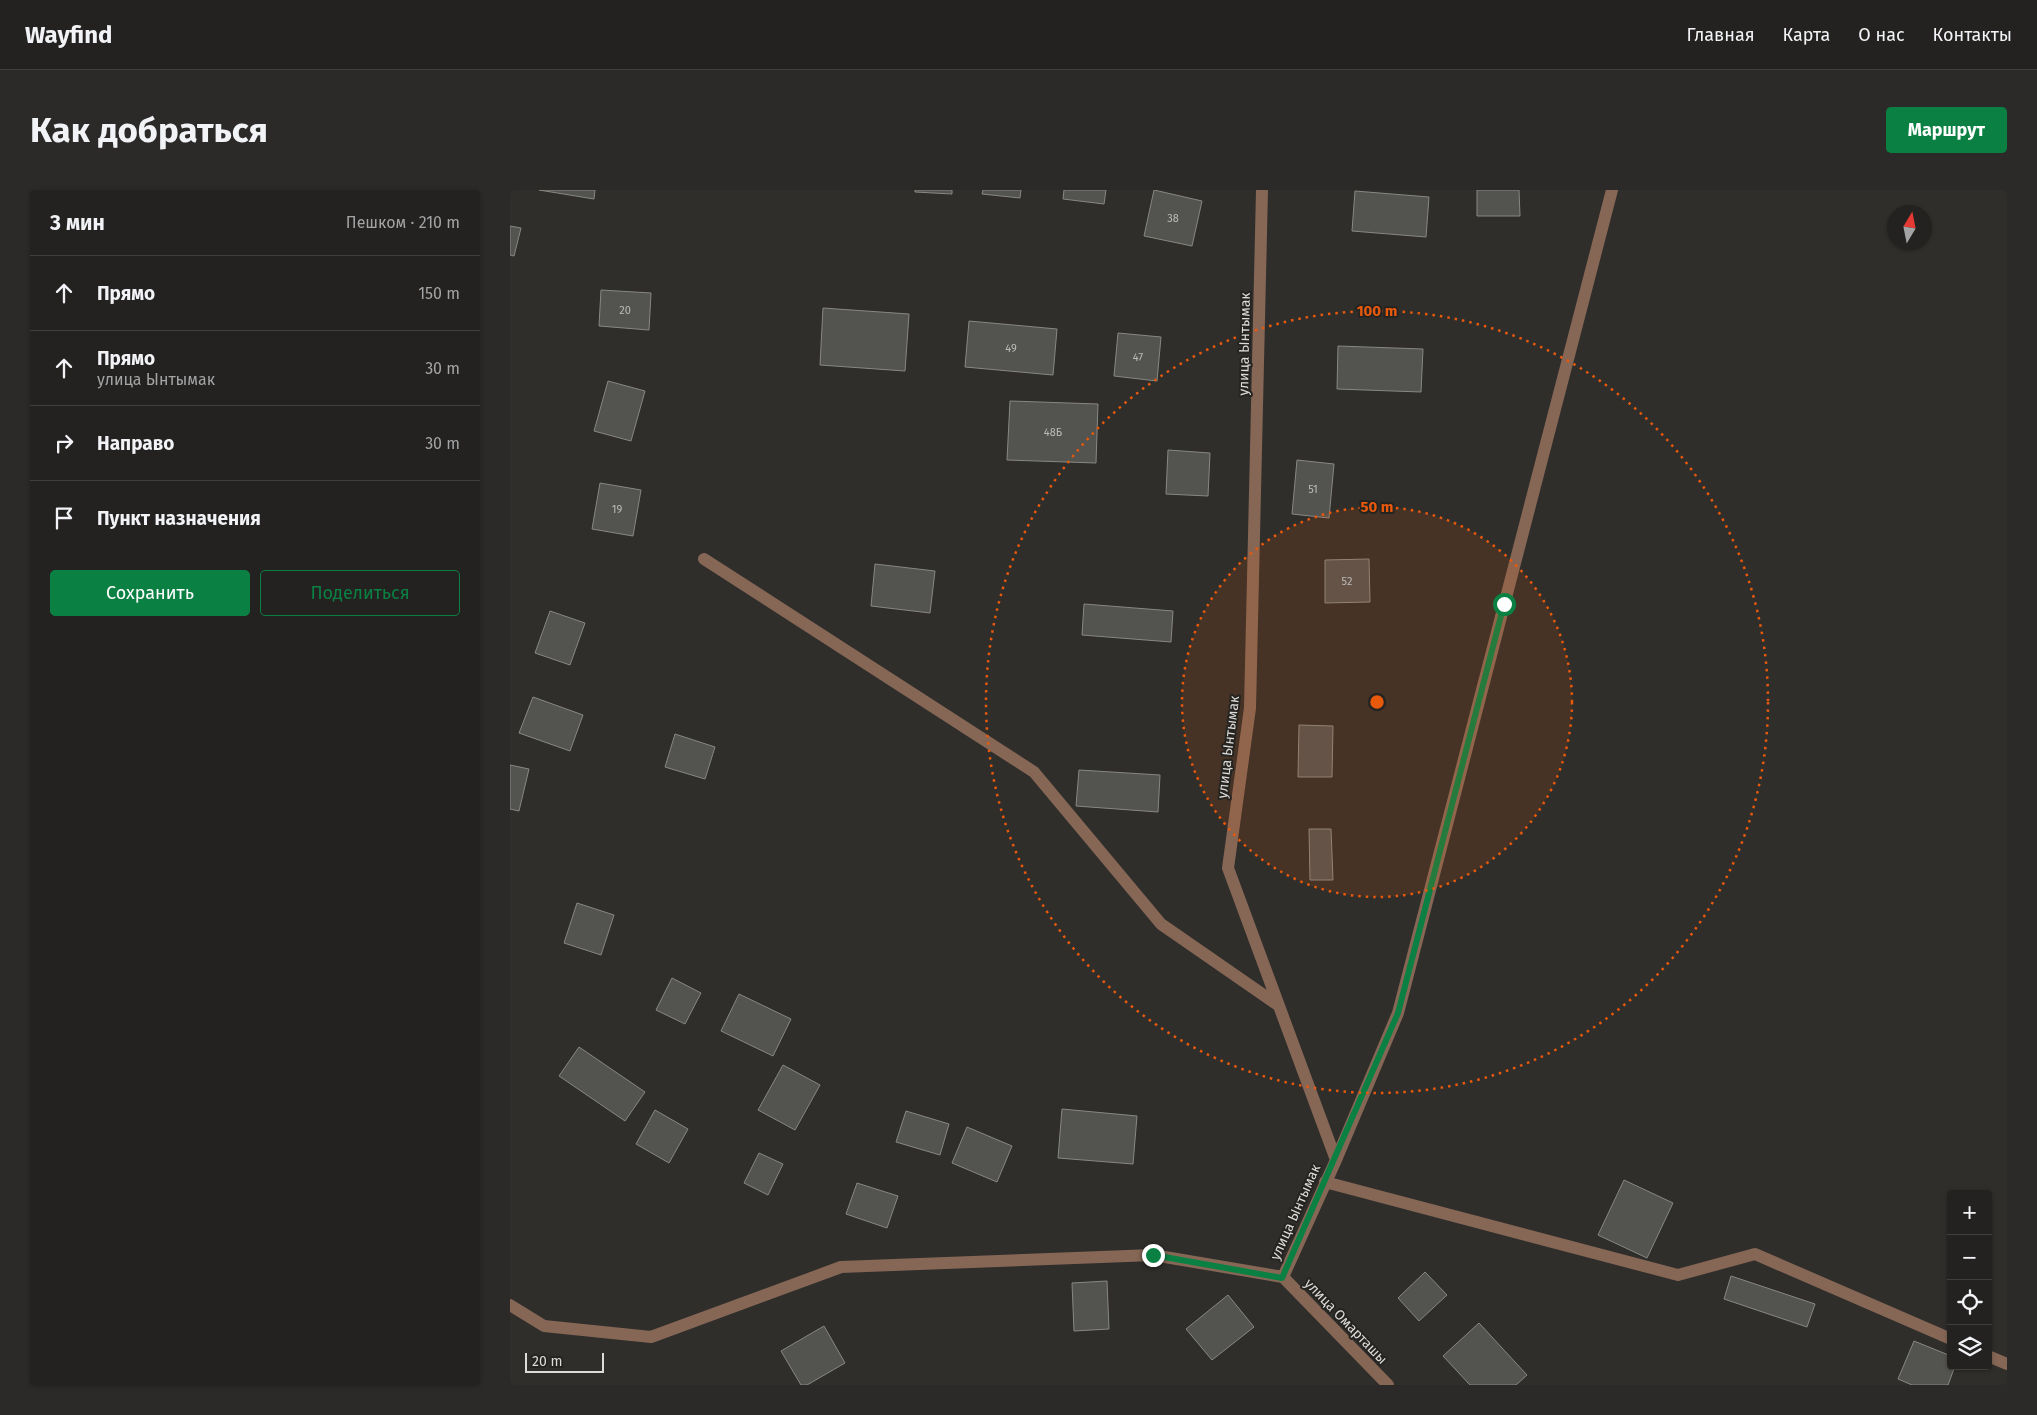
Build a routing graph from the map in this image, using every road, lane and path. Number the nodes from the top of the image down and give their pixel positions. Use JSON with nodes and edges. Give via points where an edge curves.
{"nodes":[{"id":1,"x":1262,"y":190,"type":"edge"},
{"id":2,"x":1612,"y":190,"type":"edge"},
{"id":3,"x":704,"y":559,"type":"dead end"},
{"id":4,"x":1278,"y":1005,"type":"junction"},
{"id":5,"x":1336,"y":1160,"type":"junction"},
{"id":6,"x":1326,"y":1182,"type":"junction"},
{"id":7,"x":1282,"y":1278,"type":"junction"},
{"id":8,"x":510,"y":1305,"type":"edge"},
{"id":9,"x":1947,"y":1338,"type":"edge"},
{"id":10,"x":1992,"y":1358,"type":"edge"},
{"id":11,"x":2007,"y":1364,"type":"edge"},
{"id":12,"x":1388,"y":1385,"type":"edge"}],
"edges":[{"from":1,"to":4,"type":"street","name":"улица Ынтымак","via":[[1250,708],[1228,868]]},
{"from":2,"to":5,"type":"street","via":[[1398,1013]]},
{"from":3,"to":4,"type":"street","via":[[1034,772],[1161,924]]},
{"from":4,"to":5,"type":"street","name":"улица Ынтымак"},
{"from":5,"to":6,"type":"street","name":"улица Ынтымак"},
{"from":6,"to":7,"type":"street","name":"улица Ынтымак"},
{"from":6,"to":9,"type":"street","via":[[1678,1274],[1755,1254]]},
{"from":7,"to":8,"type":"street","via":[[1153,1255],[841,1267],[651,1337],[544,1326]]},
{"from":7,"to":12,"type":"street","name":"улица Омарташы"},
{"from":10,"to":11,"type":"street"}]}
